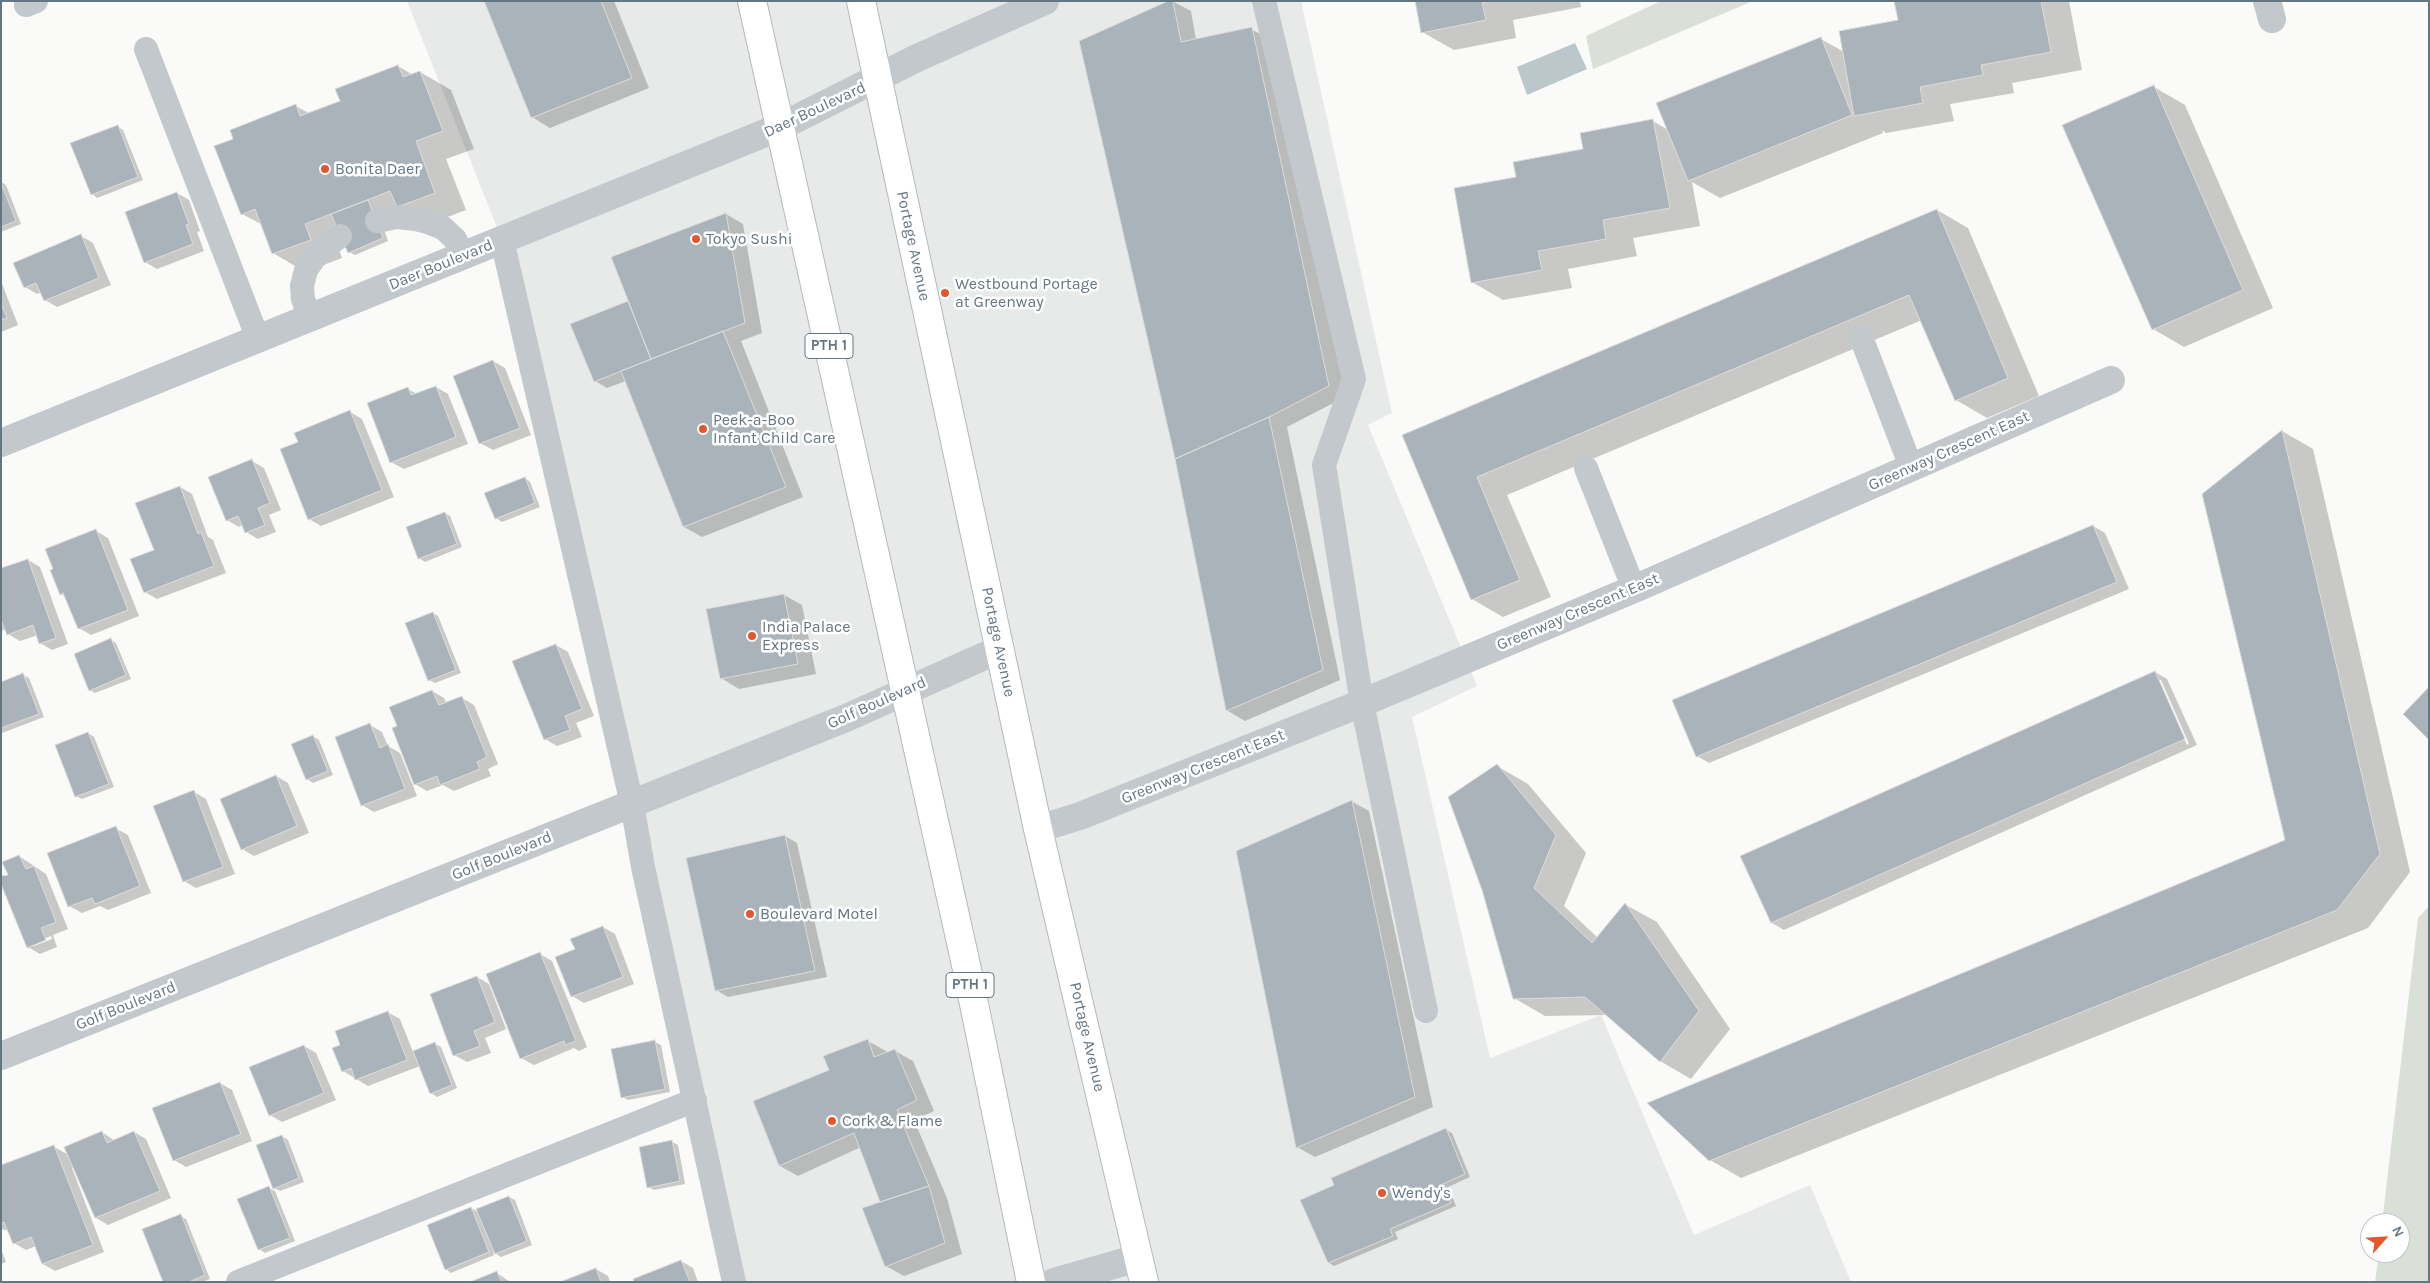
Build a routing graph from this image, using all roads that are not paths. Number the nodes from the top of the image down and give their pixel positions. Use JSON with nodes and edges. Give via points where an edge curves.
{"nodes":[{"id":1,"x":752,"y":1,"type":"edge"},
{"id":2,"x":861,"y":1,"type":"edge"},
{"id":3,"x":1045,"y":1,"type":"edge"},
{"id":4,"x":1264,"y":1,"type":"edge"},
{"id":5,"x":1004,"y":10,"type":"edge"},
{"id":6,"x":146,"y":49,"type":"dead end"},
{"id":7,"x":877,"y":80,"type":"junction"},
{"id":8,"x":780,"y":127,"type":"junction"},
{"id":9,"x":377,"y":221,"type":"dead end"},
{"id":10,"x":340,"y":236,"type":"dead end"},
{"id":11,"x":502,"y":240,"type":"junction"},
{"id":12,"x":462,"y":256,"type":"junction"},
{"id":13,"x":310,"y":318,"type":"junction"},
{"id":14,"x":1861,"y":337,"type":"dead end"},
{"id":15,"x":258,"y":339,"type":"junction"},
{"id":16,"x":2111,"y":380,"type":"dead end"},
{"id":17,"x":1,"y":443,"type":"edge"},
{"id":18,"x":1911,"y":467,"type":"junction"},
{"id":19,"x":1586,"y":468,"type":"dead end"},
{"id":20,"x":1634,"y":588,"type":"junction"},
{"id":21,"x":1000,"y":649,"type":"junction"},
{"id":22,"x":905,"y":690,"type":"junction"},
{"id":23,"x":1362,"y":703,"type":"junction"},
{"id":24,"x":632,"y":804,"type":"junction"},
{"id":25,"x":1038,"y":829,"type":"junction"},
{"id":26,"x":1426,"y":1011,"type":"dead end"},
{"id":27,"x":1,"y":1056,"type":"edge"},
{"id":28,"x":696,"y":1100,"type":"junction"},
{"id":29,"x":1141,"y":1270,"type":"edge"},
{"id":30,"x":238,"y":1282,"type":"edge"},
{"id":31,"x":734,"y":1282,"type":"edge"},
{"id":32,"x":1031,"y":1282,"type":"edge"},
{"id":33,"x":1054,"y":1282,"type":"edge"}],
"edges":[{"from":1,"to":8,"type":"highway","number":"PTH 1"},
{"from":2,"to":7,"type":"highway","name":"Portage Avenue"},
{"from":3,"to":5,"type":"street","name":"Daer Boulevard"},
{"from":4,"to":23,"type":"lane","via":[[1354,379],[1324,465]]},
{"from":5,"to":7,"type":"street","name":"Daer Boulevard"},
{"from":6,"to":15,"type":"lane"},
{"from":7,"to":8,"type":"street","name":"Daer Boulevard"},
{"from":7,"to":21,"type":"highway","name":"Portage Avenue"},
{"from":8,"to":11,"type":"street","name":"Daer Boulevard"},
{"from":8,"to":22,"type":"highway","number":"PTH 1"},
{"from":9,"to":12,"type":"lane","via":[[397,217],[416,219],[443,228],[454,239]]},
{"from":10,"to":13,"type":"lane","via":[[317,254],[306,270],[303,299]]},
{"from":11,"to":12,"type":"street","name":"Daer Boulevard"},
{"from":11,"to":24,"type":"lane"},
{"from":12,"to":13,"type":"street","name":"Daer Boulevard"},
{"from":13,"to":15,"type":"street","name":"Daer Boulevard"},
{"from":14,"to":18,"type":"lane"},
{"from":15,"to":17,"type":"street","name":"Daer Boulevard"},
{"from":16,"to":18,"type":"street","name":"Greenway Crescent East"},
{"from":18,"to":20,"type":"street","name":"Greenway Crescent East"},
{"from":19,"to":20,"type":"lane"},
{"from":20,"to":23,"type":"street","name":"Greenway Crescent East"},
{"from":21,"to":22,"type":"street","name":"Golf Boulevard"},
{"from":21,"to":25,"type":"highway","name":"Portage Avenue"},
{"from":22,"to":24,"type":"street","name":"Golf Boulevard","via":[[846,718]]},
{"from":22,"to":32,"type":"highway","number":"PTH 1"},
{"from":23,"to":25,"type":"street","name":"Greenway Crescent East","via":[[1080,816]]},
{"from":23,"to":26,"type":"lane"},
{"from":24,"to":27,"type":"street","name":"Golf Boulevard"},
{"from":24,"to":28,"type":"lane","via":[[645,876]]},
{"from":25,"to":29,"type":"highway","name":"Portage Avenue"},
{"from":28,"to":30,"type":"lane"},
{"from":28,"to":31,"type":"lane"},
{"from":29,"to":33,"type":"street"}]}
